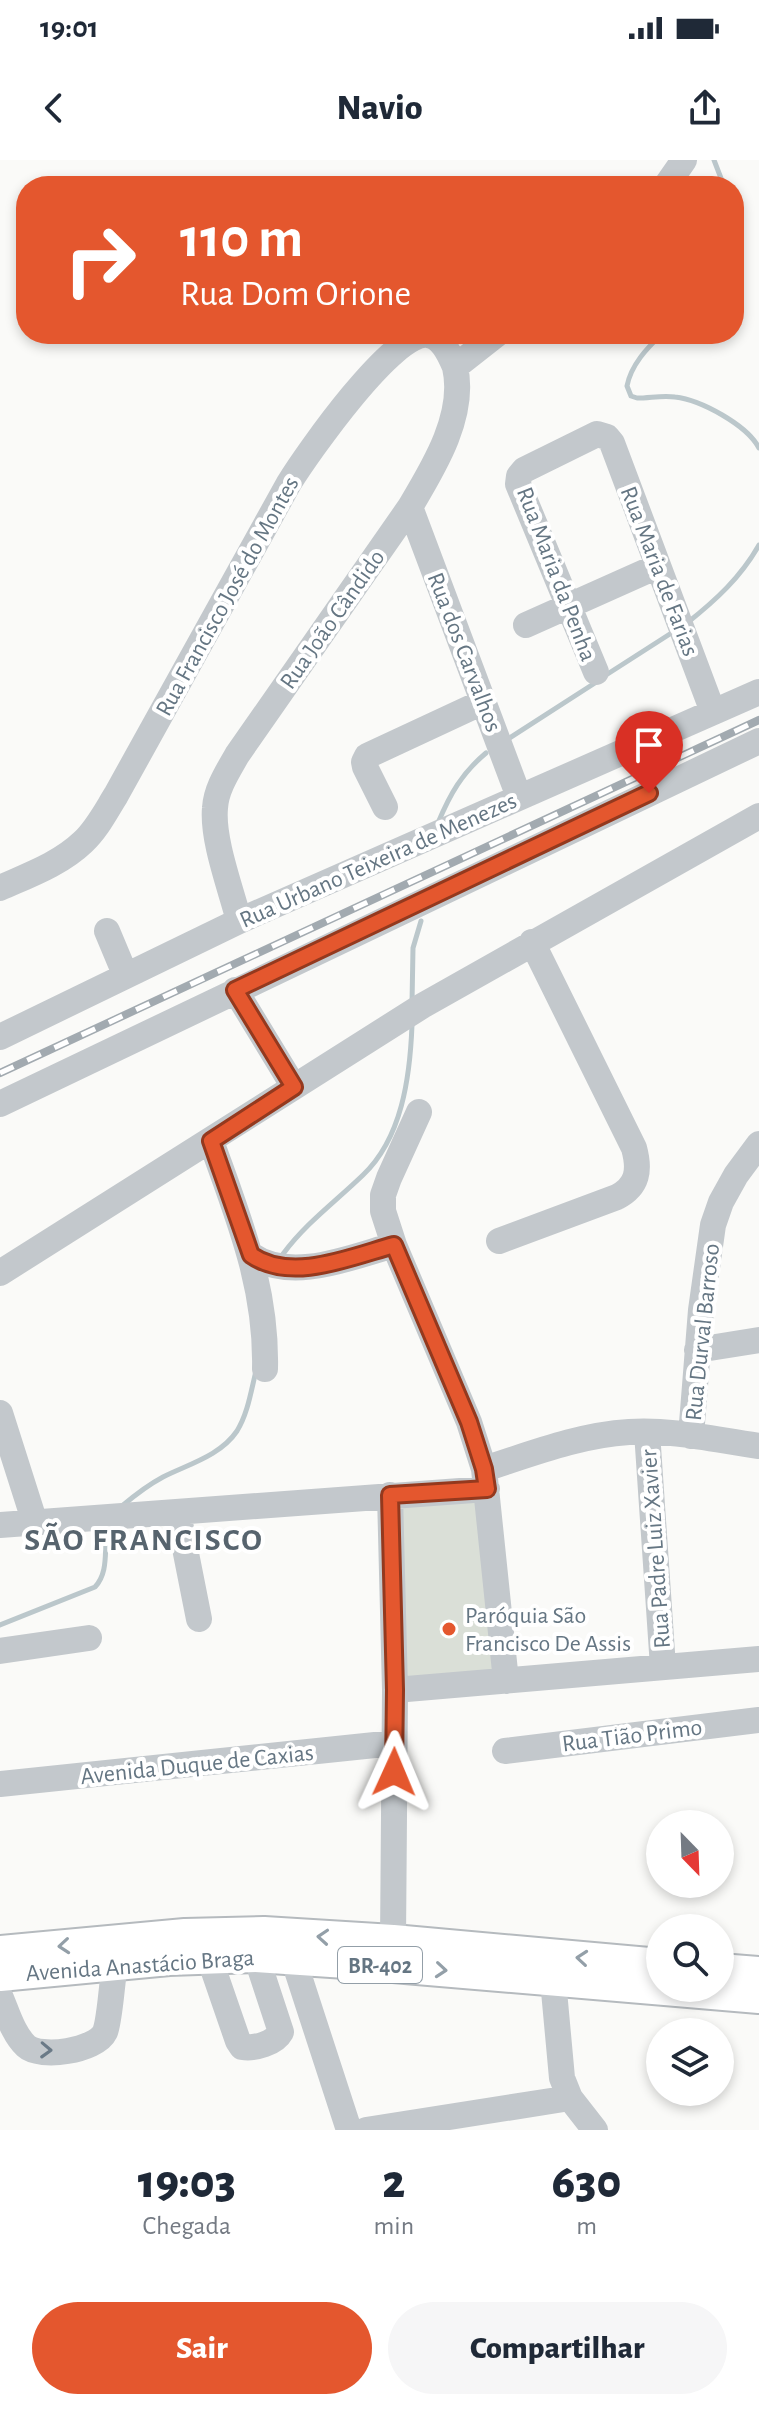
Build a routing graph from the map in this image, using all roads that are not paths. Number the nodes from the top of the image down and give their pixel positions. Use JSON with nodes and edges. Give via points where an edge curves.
{"nodes":[{"id":1,"x":405,"y":344,"type":"edge"},
{"id":2,"x":442,"y":344,"type":"edge"},
{"id":3,"x":484,"y":344,"type":"edge"},
{"id":4,"x":455,"y":367,"type":"junction"},
{"id":5,"x":519,"y":476,"type":"joint"},
{"id":6,"x":410,"y":507,"type":"junction"},
{"id":7,"x":658,"y":566,"type":"junction"},
{"id":8,"x":567,"y":606,"type":"junction"},
{"id":9,"x":526,"y":625,"type":"dead end"},
{"id":10,"x":596,"y":672,"type":"dead end"},
{"id":11,"x":759,"y":692,"type":"edge"},
{"id":12,"x":483,"y":702,"type":"junction"},
{"id":13,"x":713,"y":712,"type":"junction"},
{"id":14,"x":759,"y":741,"type":"edge"},
{"id":15,"x":519,"y":797,"type":"junction"},
{"id":16,"x":385,"y":807,"type":"dead end"},
{"id":17,"x":759,"y":816,"type":"edge"},
{"id":18,"x":0,"y":888,"type":"edge"},
{"id":19,"x":239,"y":921,"type":"junction"},
{"id":20,"x":107,"y":931,"type":"dead end"},
{"id":21,"x":532,"y":942,"type":"junction"},
{"id":22,"x":125,"y":974,"type":"junction"},
{"id":23,"x":235,"y":990,"type":"junction"},
{"id":24,"x":0,"y":1037,"type":"edge"},
{"id":25,"x":294,"y":1087,"type":"junction"},
{"id":26,"x":0,"y":1104,"type":"edge"},
{"id":27,"x":419,"y":1112,"type":"dead end"},
{"id":28,"x":211,"y":1141,"type":"junction"},
{"id":29,"x":759,"y":1144,"type":"edge"},
{"id":30,"x":499,"y":1241,"type":"dead end"},
{"id":31,"x":394,"y":1245,"type":"junction"},
{"id":32,"x":251,"y":1255,"type":"junction"},
{"id":33,"x":0,"y":1273,"type":"edge"},
{"id":34,"x":759,"y":1340,"type":"edge"},
{"id":35,"x":697,"y":1350,"type":"junction"},
{"id":36,"x":265,"y":1369,"type":"dead end"},
{"id":37,"x":0,"y":1413,"type":"edge"},
{"id":38,"x":647,"y":1432,"type":"junction"},
{"id":39,"x":691,"y":1436,"type":"junction"},
{"id":40,"x":759,"y":1446,"type":"edge"},
{"id":41,"x":485,"y":1479,"type":"junction"},
{"id":42,"x":390,"y":1495,"type":"junction"},
{"id":43,"x":178,"y":1513,"type":"junction"},
{"id":44,"x":35,"y":1523,"type":"junction"},
{"id":45,"x":0,"y":1525,"type":"edge"},
{"id":46,"x":199,"y":1619,"type":"dead end"},
{"id":47,"x":89,"y":1638,"type":"dead end"},
{"id":48,"x":0,"y":1651,"type":"edge"},
{"id":49,"x":759,"y":1659,"type":"edge"},
{"id":50,"x":663,"y":1667,"type":"junction"},
{"id":51,"x":506,"y":1681,"type":"junction"},
{"id":52,"x":395,"y":1690,"type":"junction"},
{"id":53,"x":759,"y":1720,"type":"edge"},
{"id":54,"x":394,"y":1743,"type":"junction"},
{"id":55,"x":505,"y":1751,"type":"dead end"},
{"id":56,"x":0,"y":1784,"type":"edge"},
{"id":57,"x":393,"y":1941,"type":"junction"},
{"id":58,"x":0,"y":1952,"type":"edge"},
{"id":59,"x":131,"y":1955,"type":"junction"},
{"id":60,"x":256,"y":1956,"type":"junction"},
{"id":61,"x":209,"y":1957,"type":"junction"},
{"id":62,"x":293,"y":1958,"type":"junction"},
{"id":63,"x":646,"y":1964,"type":"edge"},
{"id":64,"x":734,"y":1971,"type":"edge"},
{"id":65,"x":759,"y":1973,"type":"edge"},
{"id":66,"x":0,"y":1975,"type":"edge"},
{"id":67,"x":553,"y":1980,"type":"junction"},
{"id":68,"x":0,"y":1996,"type":"edge"},
{"id":69,"x":759,"y":1997,"type":"edge"},
{"id":70,"x":570,"y":2098,"type":"junction"},
{"id":71,"x":349,"y":2130,"type":"edge"},
{"id":72,"x":366,"y":2130,"type":"edge"},
{"id":73,"x":595,"y":2130,"type":"edge"}],
"edges":[{"from":1,"to":18,"type":"street","name":"Rua Francisco José do Montes","via":[[356,392],[289,483],[98,824],[52,865]]},
{"from":2,"to":4,"type":"street","name":"Rua Francisco José do Montes"},
{"from":3,"to":4,"type":"street"},
{"from":4,"to":6,"type":"street","name":"Rua João Cândido","via":[[453,417]]},
{"from":5,"to":7,"type":"street","name":"Rua Maria de Farias","via":[[579,441],[602,435],[612,443]]},
{"from":5,"to":8,"type":"street","name":"Rua Maria da Penha","via":[[520,492]]},
{"from":6,"to":12,"type":"street","name":"Rua dos Carvalhos"},
{"from":6,"to":19,"type":"street","name":"Rua João Cândido","via":[[222,781],[215,807],[216,835]]},
{"from":7,"to":8,"type":"street"},
{"from":7,"to":13,"type":"street","name":"Rua Maria de Farias"},
{"from":8,"to":9,"type":"street"},
{"from":8,"to":10,"type":"street","name":"Rua Maria da Penha"},
{"from":11,"to":13,"type":"street","name":"Rua Urbano Teixeira de Menezes"},
{"from":12,"to":15,"type":"street","name":"Rua dos Carvalhos"},
{"from":12,"to":16,"type":"street","via":[[367,756],[365,767]]},
{"from":13,"to":15,"type":"street","name":"Rua Urbano Teixeira de Menezes"},
{"from":14,"to":23,"type":"street"},
{"from":15,"to":19,"type":"street","name":"Rua Urbano Teixeira de Menezes"},
{"from":17,"to":21,"type":"street"},
{"from":19,"to":22,"type":"street","name":"Rua Urbano Teixeira de Menezes"},
{"from":20,"to":22,"type":"street"},
{"from":21,"to":25,"type":"street"},
{"from":21,"to":30,"type":"street","via":[[634,1148],[637,1176],[617,1197]]},
{"from":22,"to":24,"type":"street","name":"Rua Urbano Teixeira de Menezes"},
{"from":23,"to":25,"type":"street"},
{"from":23,"to":26,"type":"street"},
{"from":25,"to":28,"type":"street"},
{"from":27,"to":31,"type":"street","via":[[383,1195]]},
{"from":28,"to":32,"type":"street"},
{"from":28,"to":33,"type":"street"},
{"from":29,"to":35,"type":"street","name":"Rua Durval Barroso","via":[[721,1202],[713,1225]]},
{"from":31,"to":32,"type":"street","via":[[294,1268]]},
{"from":31,"to":41,"type":"street","via":[[469,1422]]},
{"from":32,"to":36,"type":"street","via":[[265,1329]]},
{"from":34,"to":35,"type":"street"},
{"from":35,"to":39,"type":"street","name":"Rua Durval Barroso"},
{"from":37,"to":44,"type":"street"},
{"from":38,"to":39,"type":"street"},
{"from":38,"to":41,"type":"street","via":[[577,1440]]},
{"from":38,"to":50,"type":"street","name":"Rua Padre Luiz Xavier"},
{"from":39,"to":40,"type":"street"},
{"from":41,"to":42,"type":"street"},
{"from":41,"to":51,"type":"street"},
{"from":42,"to":43,"type":"street"},
{"from":42,"to":52,"type":"street"},
{"from":43,"to":44,"type":"street"},
{"from":43,"to":46,"type":"street"},
{"from":44,"to":45,"type":"street"},
{"from":47,"to":48,"type":"street"},
{"from":49,"to":50,"type":"street"},
{"from":50,"to":51,"type":"street"},
{"from":51,"to":52,"type":"street"},
{"from":52,"to":54,"type":"street"},
{"from":53,"to":55,"type":"street","name":"Rua Tião Primo"},
{"from":54,"to":56,"type":"street","name":"Avenida Duque de Caxias"},
{"from":54,"to":57,"type":"street"},
{"from":57,"to":59,"type":"main road","name":"Avenida Anastácio Braga","number":"BR-402","one_way":true,"via":[[228,1932]]},
{"from":63,"to":57,"type":"main road","name":"Avenida Anastácio Braga","number":"BR-402","one_way":true},
{"from":59,"to":58,"type":"main road","name":"Avenida Anastácio Braga","number":"BR-402","one_way":true},
{"from":59,"to":61,"type":"main road","name":"Avenida Anastácio Braga","number":"BR-402"},
{"from":59,"to":66,"type":"main road","name":"Avenida Anastácio Braga","number":"BR-402"},
{"from":68,"to":59,"type":"street","one_way":true,"via":[[26,2046],[37,2052],[80,2049],[105,2032]]},
{"from":60,"to":61,"type":"main road","name":"Avenida Anastácio Braga","number":"BR-402"},
{"from":60,"to":61,"type":"street","via":[[281,2032],[252,2048],[238,2041]]},
{"from":60,"to":62,"type":"main road","name":"Avenida Anastácio Braga","number":"BR-402"},
{"from":62,"to":67,"type":"main road","name":"Avenida Anastácio Braga","number":"BR-402","one_way":true},
{"from":62,"to":71,"type":"street"},
{"from":64,"to":65,"type":"main road"},
{"from":67,"to":69,"type":"main road","name":"Avenida Anastácio Braga","number":"BR-402"},
{"from":67,"to":70,"type":"street","via":[[560,2063]]},
{"from":70,"to":72,"type":"street"},
{"from":70,"to":73,"type":"street"}]}
